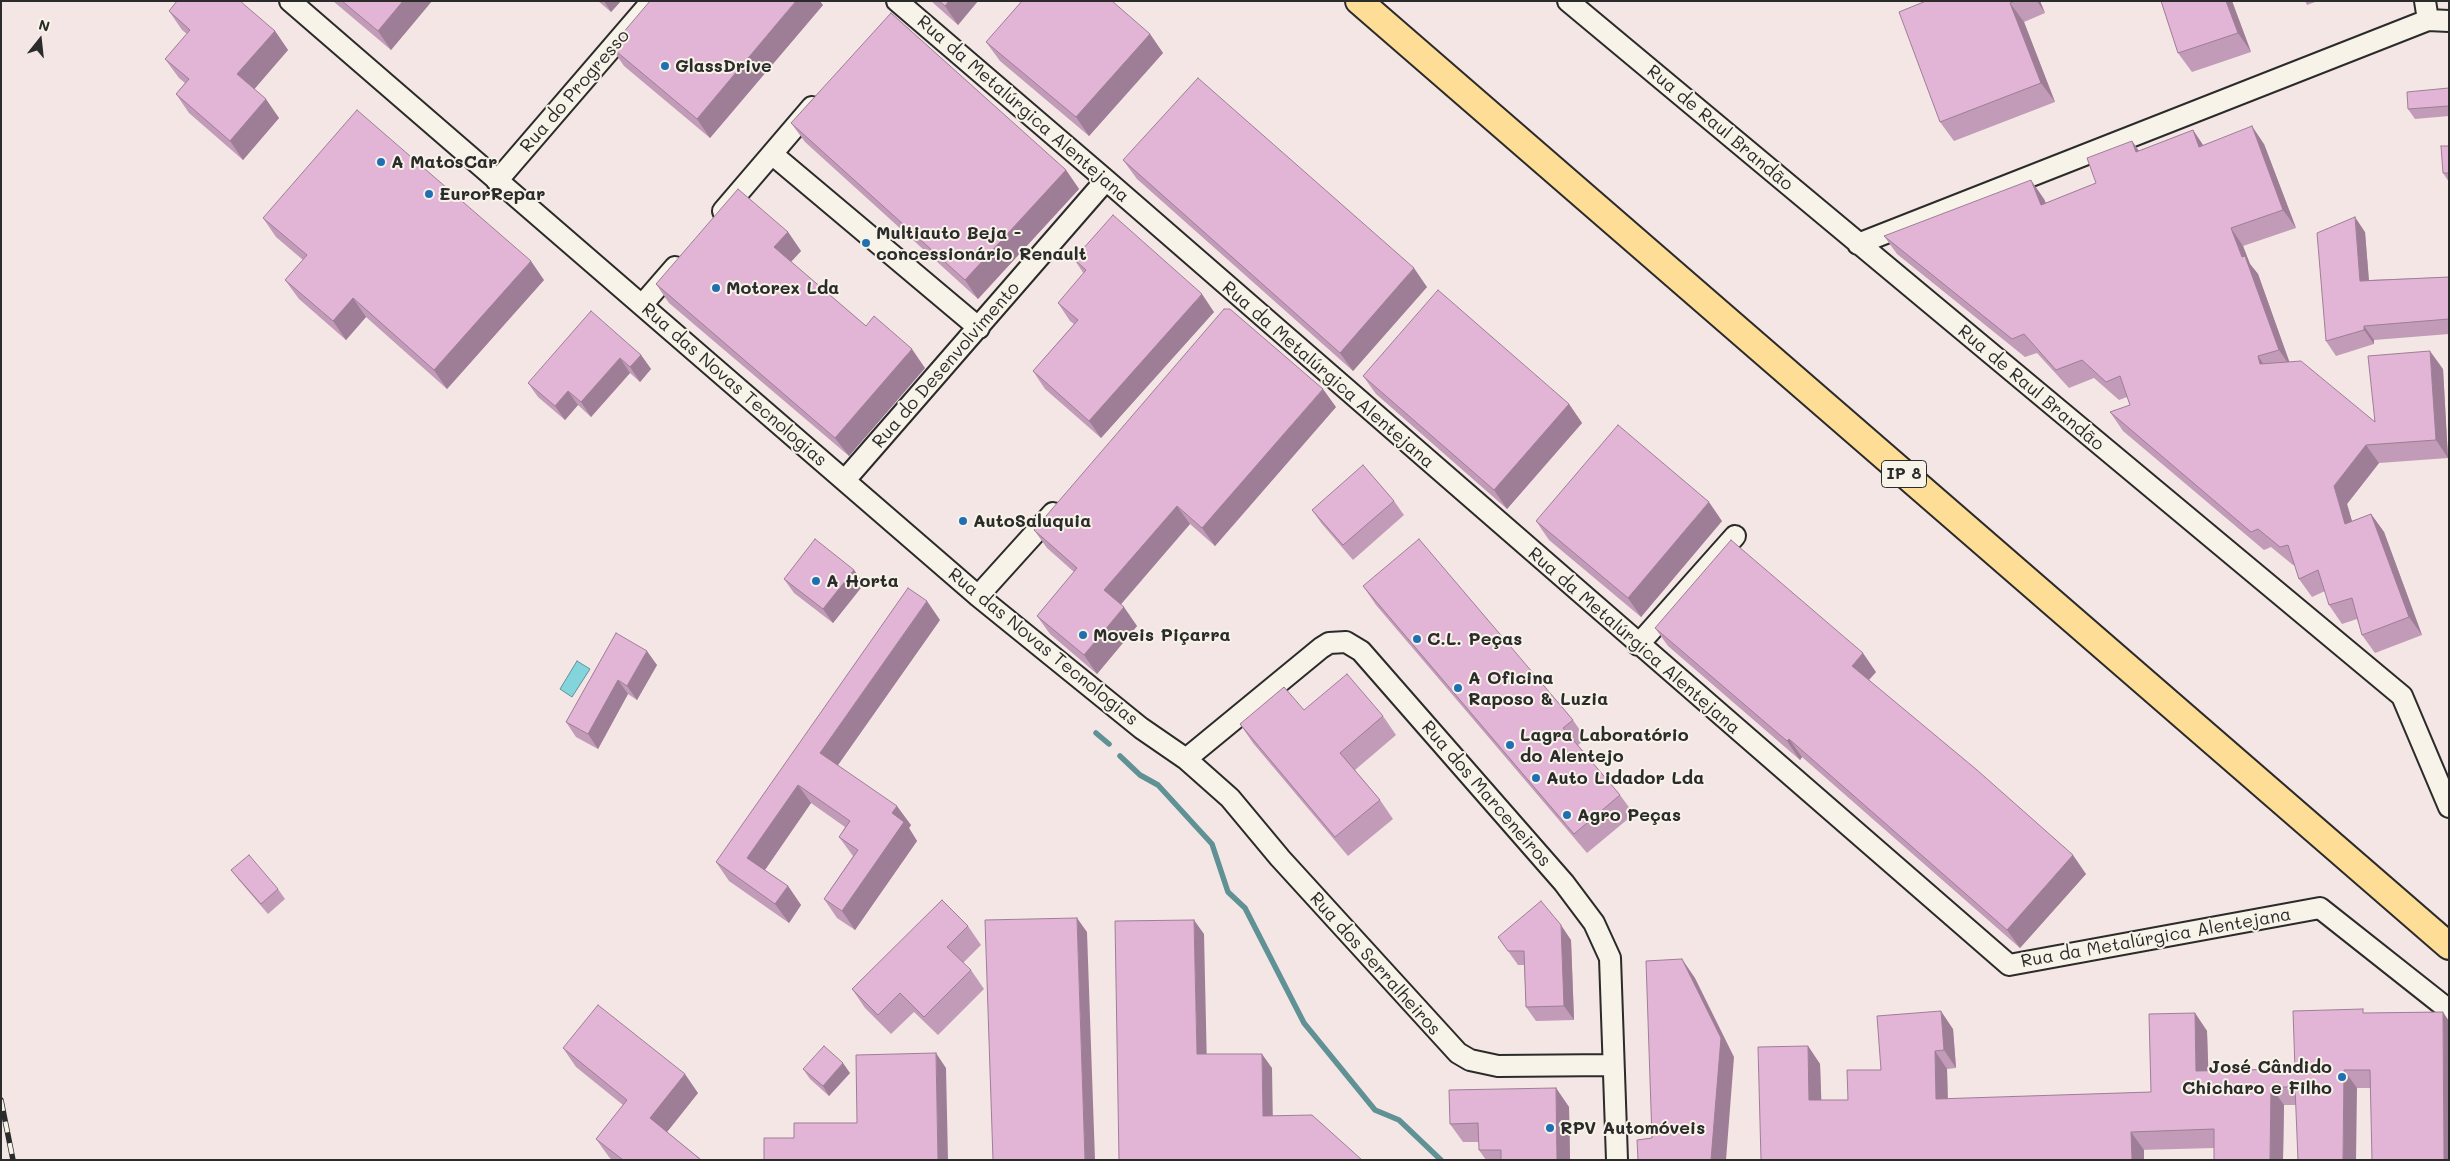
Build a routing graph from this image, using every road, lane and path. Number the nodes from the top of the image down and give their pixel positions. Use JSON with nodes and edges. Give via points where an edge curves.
{"nodes":[{"id":1,"x":290,"y":1,"type":"edge"},
{"id":2,"x":652,"y":1,"type":"edge"},
{"id":3,"x":1359,"y":1,"type":"edge"},
{"id":4,"x":1568,"y":1,"type":"edge"},
{"id":5,"x":894,"y":8,"type":"edge"},
{"id":6,"x":2426,"y":11,"type":"edge"},
{"id":7,"x":2449,"y":21,"type":"edge"},
{"id":8,"x":823,"y":94,"type":"edge"},
{"id":9,"x":772,"y":154,"type":"junction"},
{"id":10,"x":1106,"y":180,"type":"junction"},
{"id":11,"x":497,"y":181,"type":"junction"},
{"id":12,"x":713,"y":222,"type":"edge"},
{"id":13,"x":1858,"y":244,"type":"junction"},
{"id":14,"x":687,"y":252,"type":"edge"},
{"id":15,"x":642,"y":305,"type":"junction"},
{"id":16,"x":979,"y":328,"type":"junction"},
{"id":17,"x":845,"y":480,"type":"junction"},
{"id":18,"x":1064,"y":500,"type":"edge"},
{"id":19,"x":1736,"y":536,"type":"dead end"},
{"id":20,"x":978,"y":596,"type":"junction"},
{"id":21,"x":1638,"y":645,"type":"junction"},
{"id":22,"x":1186,"y":759,"type":"junction"},
{"id":23,"x":2449,"y":807,"type":"edge"},
{"id":24,"x":2449,"y":946,"type":"edge"},
{"id":25,"x":2449,"y":1010,"type":"edge"},
{"id":26,"x":1612,"y":1065,"type":"junction"},
{"id":27,"x":1617,"y":1160,"type":"edge"}],
"edges":[{"from":1,"to":11,"type":"street","name":"Rua das Novas Tecnologias"},
{"from":2,"to":11,"type":"street","name":"Rua do Progresso"},
{"from":3,"to":24,"type":"main road","number":"IP 8"},
{"from":4,"to":13,"type":"street","name":"Rua de Raul Brandão"},
{"from":5,"to":10,"type":"street","name":"Rua da Metalúrgica Alentejana"},
{"from":6,"to":7,"type":"street"},
{"from":6,"to":13,"type":"street"},
{"from":8,"to":9,"type":"street"},
{"from":9,"to":12,"type":"street"},
{"from":9,"to":16,"type":"street"},
{"from":10,"to":16,"type":"street","name":"Rua do Desenvolvimento"},
{"from":10,"to":21,"type":"street","name":"Rua da Metalúrgica Alentejana","via":[[1237,308]]},
{"from":11,"to":15,"type":"street","name":"Rua das Novas Tecnologias"},
{"from":13,"to":23,"type":"street","name":"Rua de Raul Brandão","via":[[2402,696]]},
{"from":14,"to":15,"type":"street"},
{"from":15,"to":17,"type":"street","name":"Rua das Novas Tecnologias"},
{"from":16,"to":17,"type":"street","name":"Rua do Desenvolvimento"},
{"from":17,"to":20,"type":"street","name":"Rua das Novas Tecnologias"},
{"from":18,"to":20,"type":"street"},
{"from":19,"to":21,"type":"street"},
{"from":20,"to":22,"type":"street","name":"Rua das Novas Tecnologias","via":[[1141,728]]},
{"from":21,"to":25,"type":"street","name":"Rua da Metalúrgica Alentejana","via":[[2009,965],[2320,908]]},
{"from":22,"to":26,"type":"street","name":"Rua dos Serralheiros","via":[[1230,798],[1286,865],[1458,1053],[1470,1060],[1498,1066]]},
{"from":22,"to":26,"type":"street","name":"Rua dos Marceneiros","via":[[1321,648],[1337,641],[1354,645],[1564,883],[1594,923],[1610,958]]},
{"from":26,"to":27,"type":"street","name":"Rua dos Marceneiros"}]}
